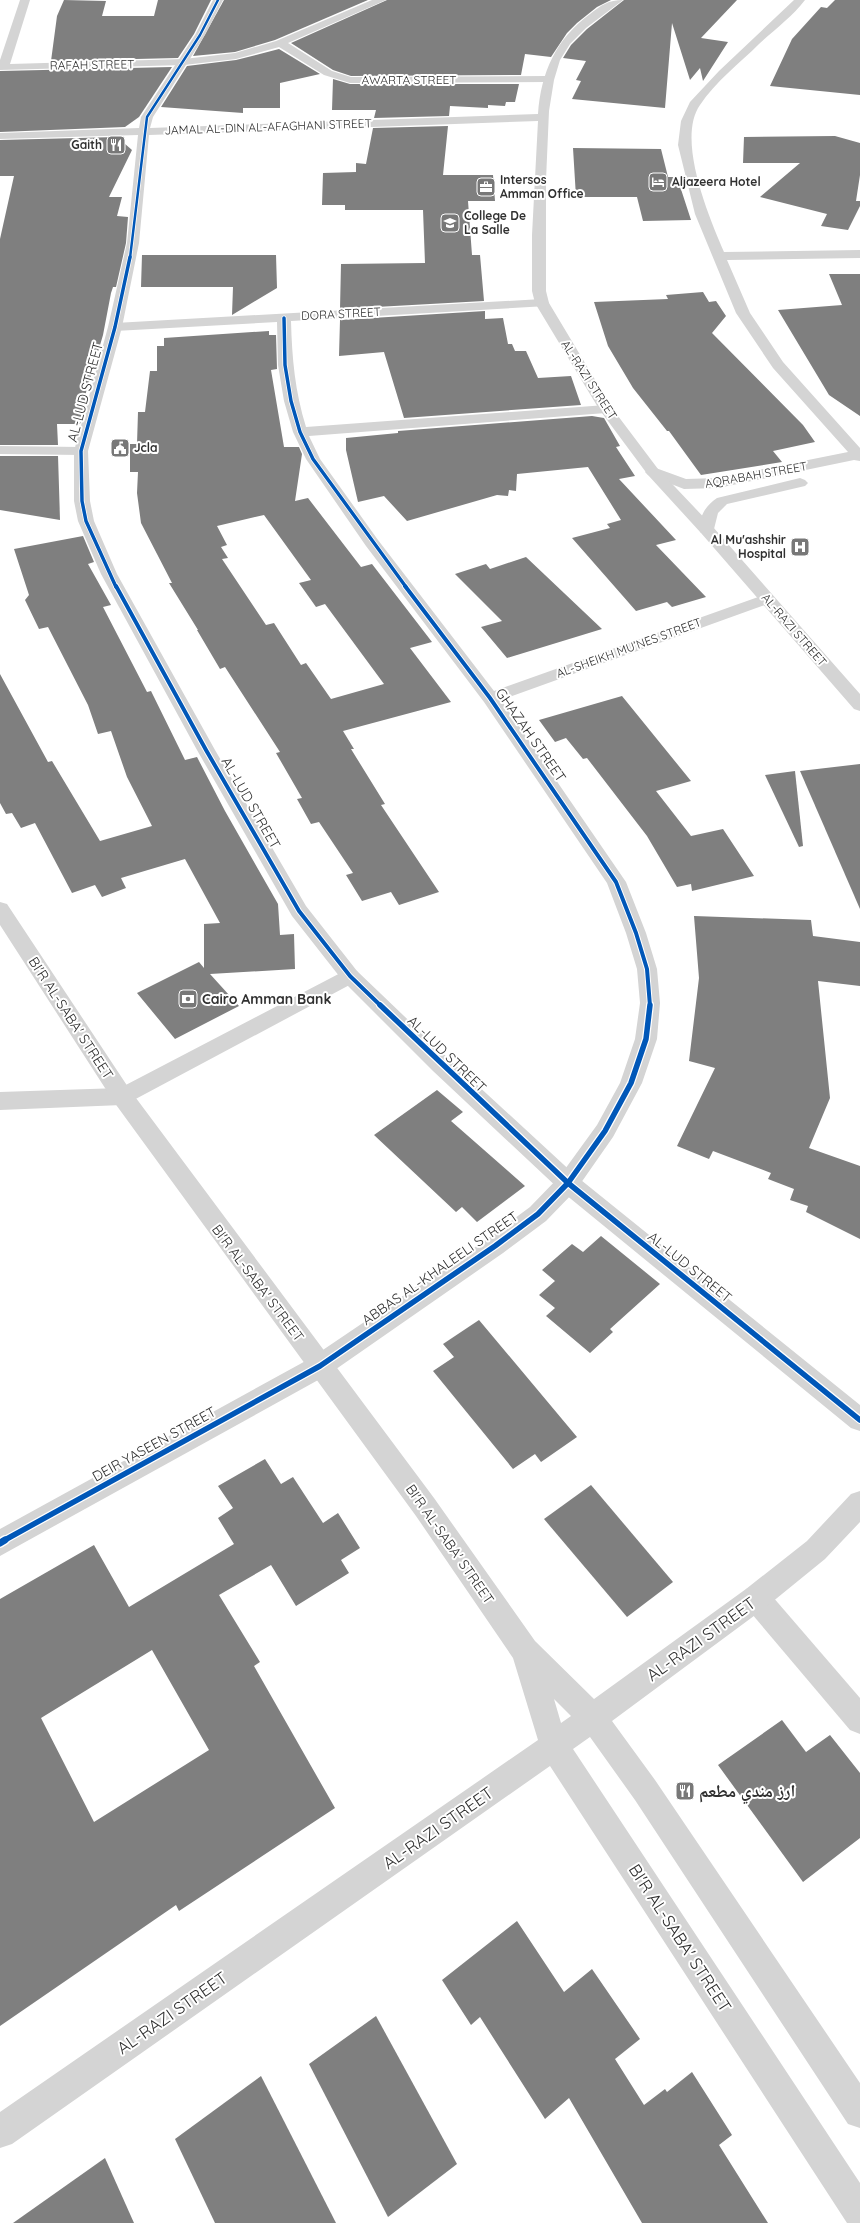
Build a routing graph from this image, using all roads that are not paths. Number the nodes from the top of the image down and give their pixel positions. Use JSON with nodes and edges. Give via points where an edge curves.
{"nodes":[{"id":1,"x":25,"y":0,"type":"edge"},
{"id":2,"x":218,"y":0,"type":"edge"},
{"id":3,"x":380,"y":0,"type":"edge"},
{"id":4,"x":618,"y":0,"type":"edge"},
{"id":5,"x":800,"y":0,"type":"edge"},
{"id":6,"x":280,"y":43,"type":"junction"},
{"id":7,"x":184,"y":62,"type":"junction"},
{"id":8,"x":2,"y":67,"type":"edge"},
{"id":9,"x":548,"y":79,"type":"junction"},
{"id":10,"x":543,"y":120,"type":"junction"},
{"id":11,"x":144,"y":131,"type":"junction"},
{"id":12,"x":0,"y":136,"type":"edge"},
{"id":13,"x":860,"y":254,"type":"edge"},
{"id":14,"x":719,"y":256,"type":"junction"},
{"id":15,"x":542,"y":303,"type":"junction"},
{"id":16,"x":284,"y":318,"type":"junction"},
{"id":17,"x":115,"y":327,"type":"junction"},
{"id":18,"x":606,"y":409,"type":"junction"},
{"id":19,"x":300,"y":432,"type":"junction"},
{"id":20,"x":0,"y":450,"type":"edge"},
{"id":21,"x":81,"y":451,"type":"junction"},
{"id":22,"x":858,"y":461,"type":"edge"},
{"id":23,"x":653,"y":472,"type":"junction"},
{"id":24,"x":815,"y":479,"type":"dead end"},
{"id":25,"x":708,"y":530,"type":"junction"},
{"id":26,"x":767,"y":599,"type":"junction"},
{"id":27,"x":490,"y":698,"type":"junction"},
{"id":28,"x":860,"y":705,"type":"edge"},
{"id":29,"x":0,"y":909,"type":"edge"},
{"id":30,"x":350,"y":976,"type":"junction"},
{"id":31,"x":122,"y":1096,"type":"junction"},
{"id":32,"x":0,"y":1101,"type":"edge"},
{"id":33,"x":568,"y":1183,"type":"junction"},
{"id":34,"x":320,"y":1366,"type":"junction"},
{"id":35,"x":860,"y":1420,"type":"edge"},
{"id":36,"x":860,"y":1503,"type":"edge"},
{"id":37,"x":0,"y":1544,"type":"edge"},
{"id":38,"x":756,"y":1598,"type":"junction"},
{"id":39,"x":525,"y":1651,"type":"junction"},
{"id":40,"x":593,"y":1718,"type":"junction"},
{"id":41,"x":860,"y":1720,"type":"edge"},
{"id":42,"x":554,"y":1746,"type":"junction"},
{"id":43,"x":860,"y":2112,"type":"edge"},
{"id":44,"x":0,"y":2132,"type":"edge"},
{"id":45,"x":860,"y":2213,"type":"edge"}],
"edges":[{"from":1,"to":8,"type":"street"},
{"from":2,"to":7,"type":"street","name":"AL-LUD STREET"},
{"from":3,"to":6,"type":"street","name":"RAFAH STREET"},
{"from":4,"to":9,"type":"street","name":"AL-RAZI STREET","via":[[594,16],[572,36],[555,59]]},
{"from":5,"to":14,"type":"street","via":[[710,86],[694,104],[687,121],[684,136],[686,156],[701,214]]},
{"from":6,"to":7,"type":"street","name":"RAFAH STREET","via":[[236,56]]},
{"from":6,"to":9,"type":"street","name":"AWARTA STREET","via":[[328,73],[350,80]]},
{"from":7,"to":8,"type":"street","name":"RAFAH STREET"},
{"from":7,"to":11,"type":"street","name":"AL-LUD STREET","via":[[150,110]]},
{"from":9,"to":10,"type":"street","name":"AL-RAZI STREET"},
{"from":10,"to":11,"type":"street","name":"JAMAL AL-DIN AL-AFAGHANI STREET"},
{"from":10,"to":15,"type":"street","name":"AL-RAZI STREET","via":[[538,198],[539,291]]},
{"from":11,"to":12,"type":"street","name":"JAMAL AL-DIN AL-AFAGHANI STREET"},
{"from":11,"to":17,"type":"street","name":"AL-LUD STREET","via":[[133,243]]},
{"from":13,"to":14,"type":"street"},
{"from":14,"to":22,"type":"street","via":[[737,303],[761,340],[778,365]]},
{"from":15,"to":16,"type":"street","name":"DORA STREET"},
{"from":15,"to":18,"type":"street","name":"AL-RAZI STREET"},
{"from":16,"to":17,"type":"street","name":"DORA STREET"},
{"from":16,"to":19,"type":"street","name":"GHAZAH STREET","via":[[285,366]]},
{"from":17,"to":21,"type":"street","name":"AL-LUD STREET"},
{"from":18,"to":19,"type":"street"},
{"from":18,"to":23,"type":"street","name":"AL-RAZI STREET"},
{"from":19,"to":27,"type":"street","name":"GHAZAH STREET","via":[[313,459],[340,498]]},
{"from":20,"to":21,"type":"street"},
{"from":21,"to":30,"type":"street","name":"AL-LUD STREET","via":[[82,500],[86,521],[109,574],[299,911]]},
{"from":22,"to":23,"type":"street","name":"AQRABAH STREET","via":[[718,484],[684,484]]},
{"from":23,"to":25,"type":"street","name":"AL-RAZI STREET"},
{"from":24,"to":25,"type":"street","name":"AQRABAH STREET","via":[[722,501],[714,505],[708,516]]},
{"from":25,"to":26,"type":"street","name":"AL-RAZI STREET"},
{"from":26,"to":27,"type":"street","name":"AL-SHEIKH MU’NES STREET"},
{"from":26,"to":28,"type":"street","name":"AL-RAZI STREET"},
{"from":27,"to":33,"type":"street","name":"GHAZAH STREET","via":[[616,882],[647,968],[650,1003],[646,1039],[632,1082],[605,1131]]},
{"from":29,"to":31,"type":"street","name":"BI'R AL-SABA' STREET"},
{"from":30,"to":31,"type":"street"},
{"from":30,"to":33,"type":"street","name":"AL-LUD STREET"},
{"from":31,"to":32,"type":"street"},
{"from":31,"to":34,"type":"street","name":"BI'R AL-SABA' STREET"},
{"from":33,"to":34,"type":"street","name":"ABBAS AL-KHALEELI STREET","via":[[538,1214],[495,1246]]},
{"from":33,"to":35,"type":"street","name":"AL-LUD STREET"},
{"from":34,"to":37,"type":"street","name":"DEIR YASEEN STREET"},
{"from":34,"to":39,"type":"street","name":"BI'R AL-SABA' STREET","via":[[425,1507]]},
{"from":36,"to":38,"type":"street","name":"AL-RAZI STREET","via":[[816,1550]]},
{"from":38,"to":40,"type":"street","name":"AL-RAZI STREET"},
{"from":38,"to":41,"type":"street"},
{"from":39,"to":40,"type":"street","name":"BI'R AL-SABA' STREET"},
{"from":39,"to":42,"type":"street","name":"BI'R AL-SABA' STREET"},
{"from":40,"to":42,"type":"street","name":"AL-RAZI STREET"},
{"from":40,"to":43,"type":"street","name":"BI'R AL-SABA' STREET","via":[[645,1790]]},
{"from":42,"to":44,"type":"street","name":"AL-RAZI STREET"},
{"from":42,"to":45,"type":"street","name":"BI'R AL-SABA' STREET"}]}
